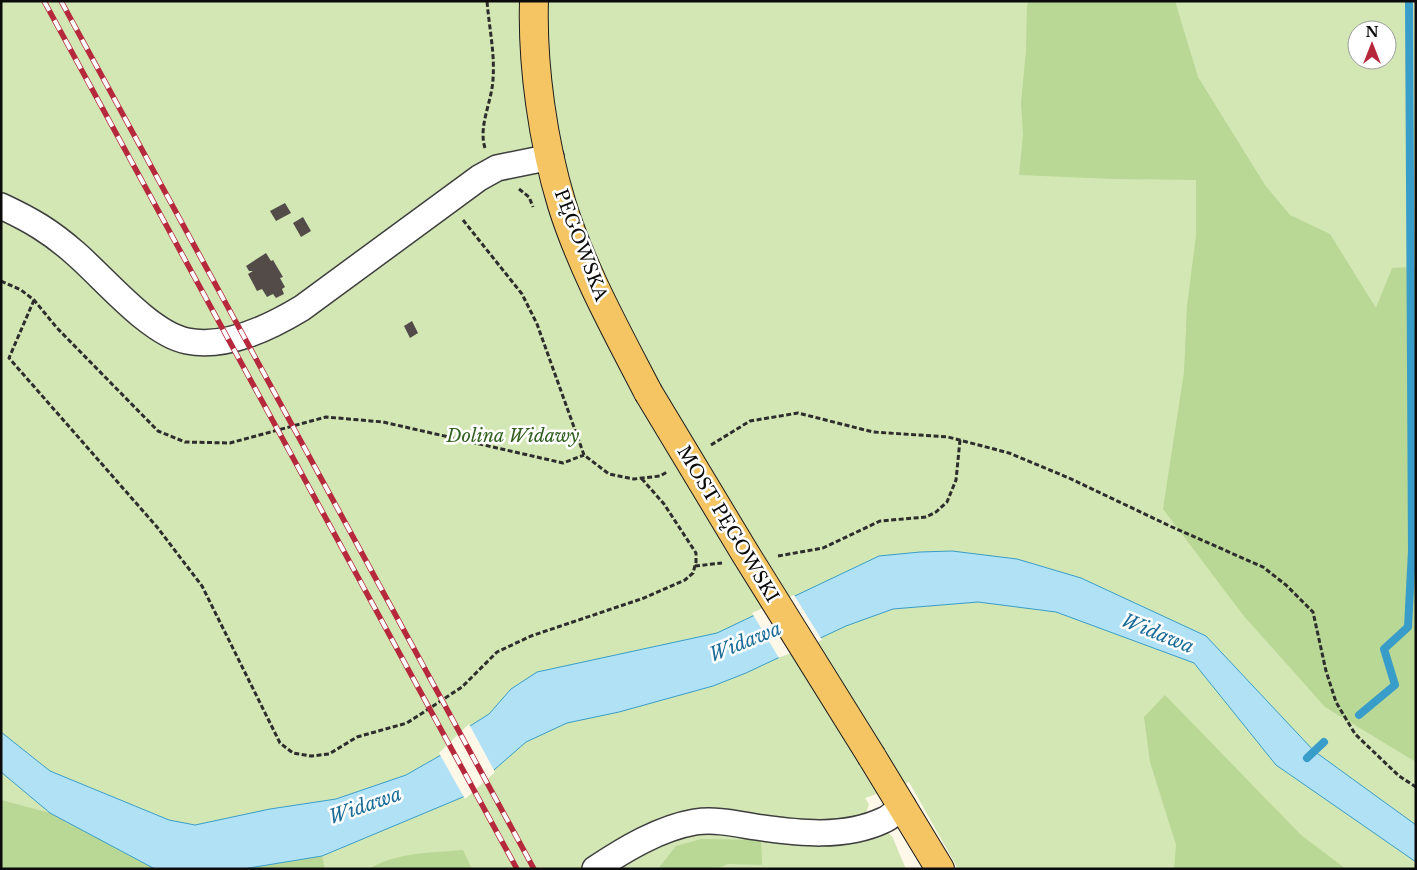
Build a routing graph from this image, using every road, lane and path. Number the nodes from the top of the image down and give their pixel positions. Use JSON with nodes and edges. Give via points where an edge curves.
{"nodes":[{"id":1,"x":487,"y":1,"type":"edge"},
{"id":2,"x":534,"y":1,"type":"edge"},
{"id":3,"x":551,"y":157,"type":"junction"},
{"id":4,"x":497,"y":168,"type":"junction"},
{"id":5,"x":449,"y":202,"type":"junction"},
{"id":6,"x":1,"y":206,"type":"edge"},
{"id":7,"x":1,"y":281,"type":"edge"},
{"id":8,"x":34,"y":300,"type":"junction"},
{"id":9,"x":648,"y":392,"type":"joint"},
{"id":10,"x":798,"y":413,"type":"dead end"},
{"id":11,"x":960,"y":440,"type":"junction"},
{"id":12,"x":642,"y":479,"type":"dead end"},
{"id":13,"x":773,"y":557,"type":"dead end"},
{"id":14,"x":724,"y":562,"type":"dead end"},
{"id":15,"x":695,"y":566,"type":"junction"},
{"id":16,"x":1416,"y":787,"type":"edge"},
{"id":17,"x":903,"y":806,"type":"junction"},
{"id":18,"x":596,"y":869,"type":"edge"},
{"id":19,"x":940,"y":869,"type":"edge"}],
"edges":[{"from":1,"to":4,"type":"path","via":[[493,80],[483,128],[490,162]]},
{"from":2,"to":3,"type":"main road","name":"PĘGOWSKA","via":[[534,61]]},
{"from":3,"to":4,"type":"lane"},
{"from":3,"to":9,"type":"main road","name":"PĘGOWSKA","via":[[562,206],[598,293]]},
{"from":4,"to":5,"type":"lane"},
{"from":5,"to":6,"type":"lane","via":[[283,320],[229,339],[199,342],[174,337],[151,323],[36,222]]},
{"from":5,"to":8,"type":"path","via":[[522,294],[537,324],[584,454],[563,463],[383,422],[326,417],[230,443],[185,442],[158,431],[57,328]]},
{"from":7,"to":8,"type":"path"},
{"from":8,"to":15,"type":"path","via":[[9,358],[157,527],[202,586],[280,743],[293,752],[311,756],[329,754],[356,737],[407,723],[462,687],[497,652],[531,636],[644,598],[685,580]]},
{"from":9,"to":17,"type":"main road","name":"MOST PĘGOWSKI","bridge":true},
{"from":10,"to":11,"type":"path","via":[[873,432]]},
{"from":11,"to":13,"type":"path","via":[[956,480],[947,502],[936,512],[926,517],[880,521],[823,548]]},
{"from":11,"to":16,"type":"path","via":[[1009,453],[1061,474],[1263,566],[1313,612],[1336,702],[1355,734],[1399,776]]},
{"from":12,"to":15,"type":"path","via":[[664,504],[696,553]]},
{"from":14,"to":15,"type":"path"},
{"from":17,"to":18,"type":"lane","via":[[886,819],[832,834],[791,832],[724,822],[695,822],[632,844]]},
{"from":17,"to":19,"type":"main road"}]}
